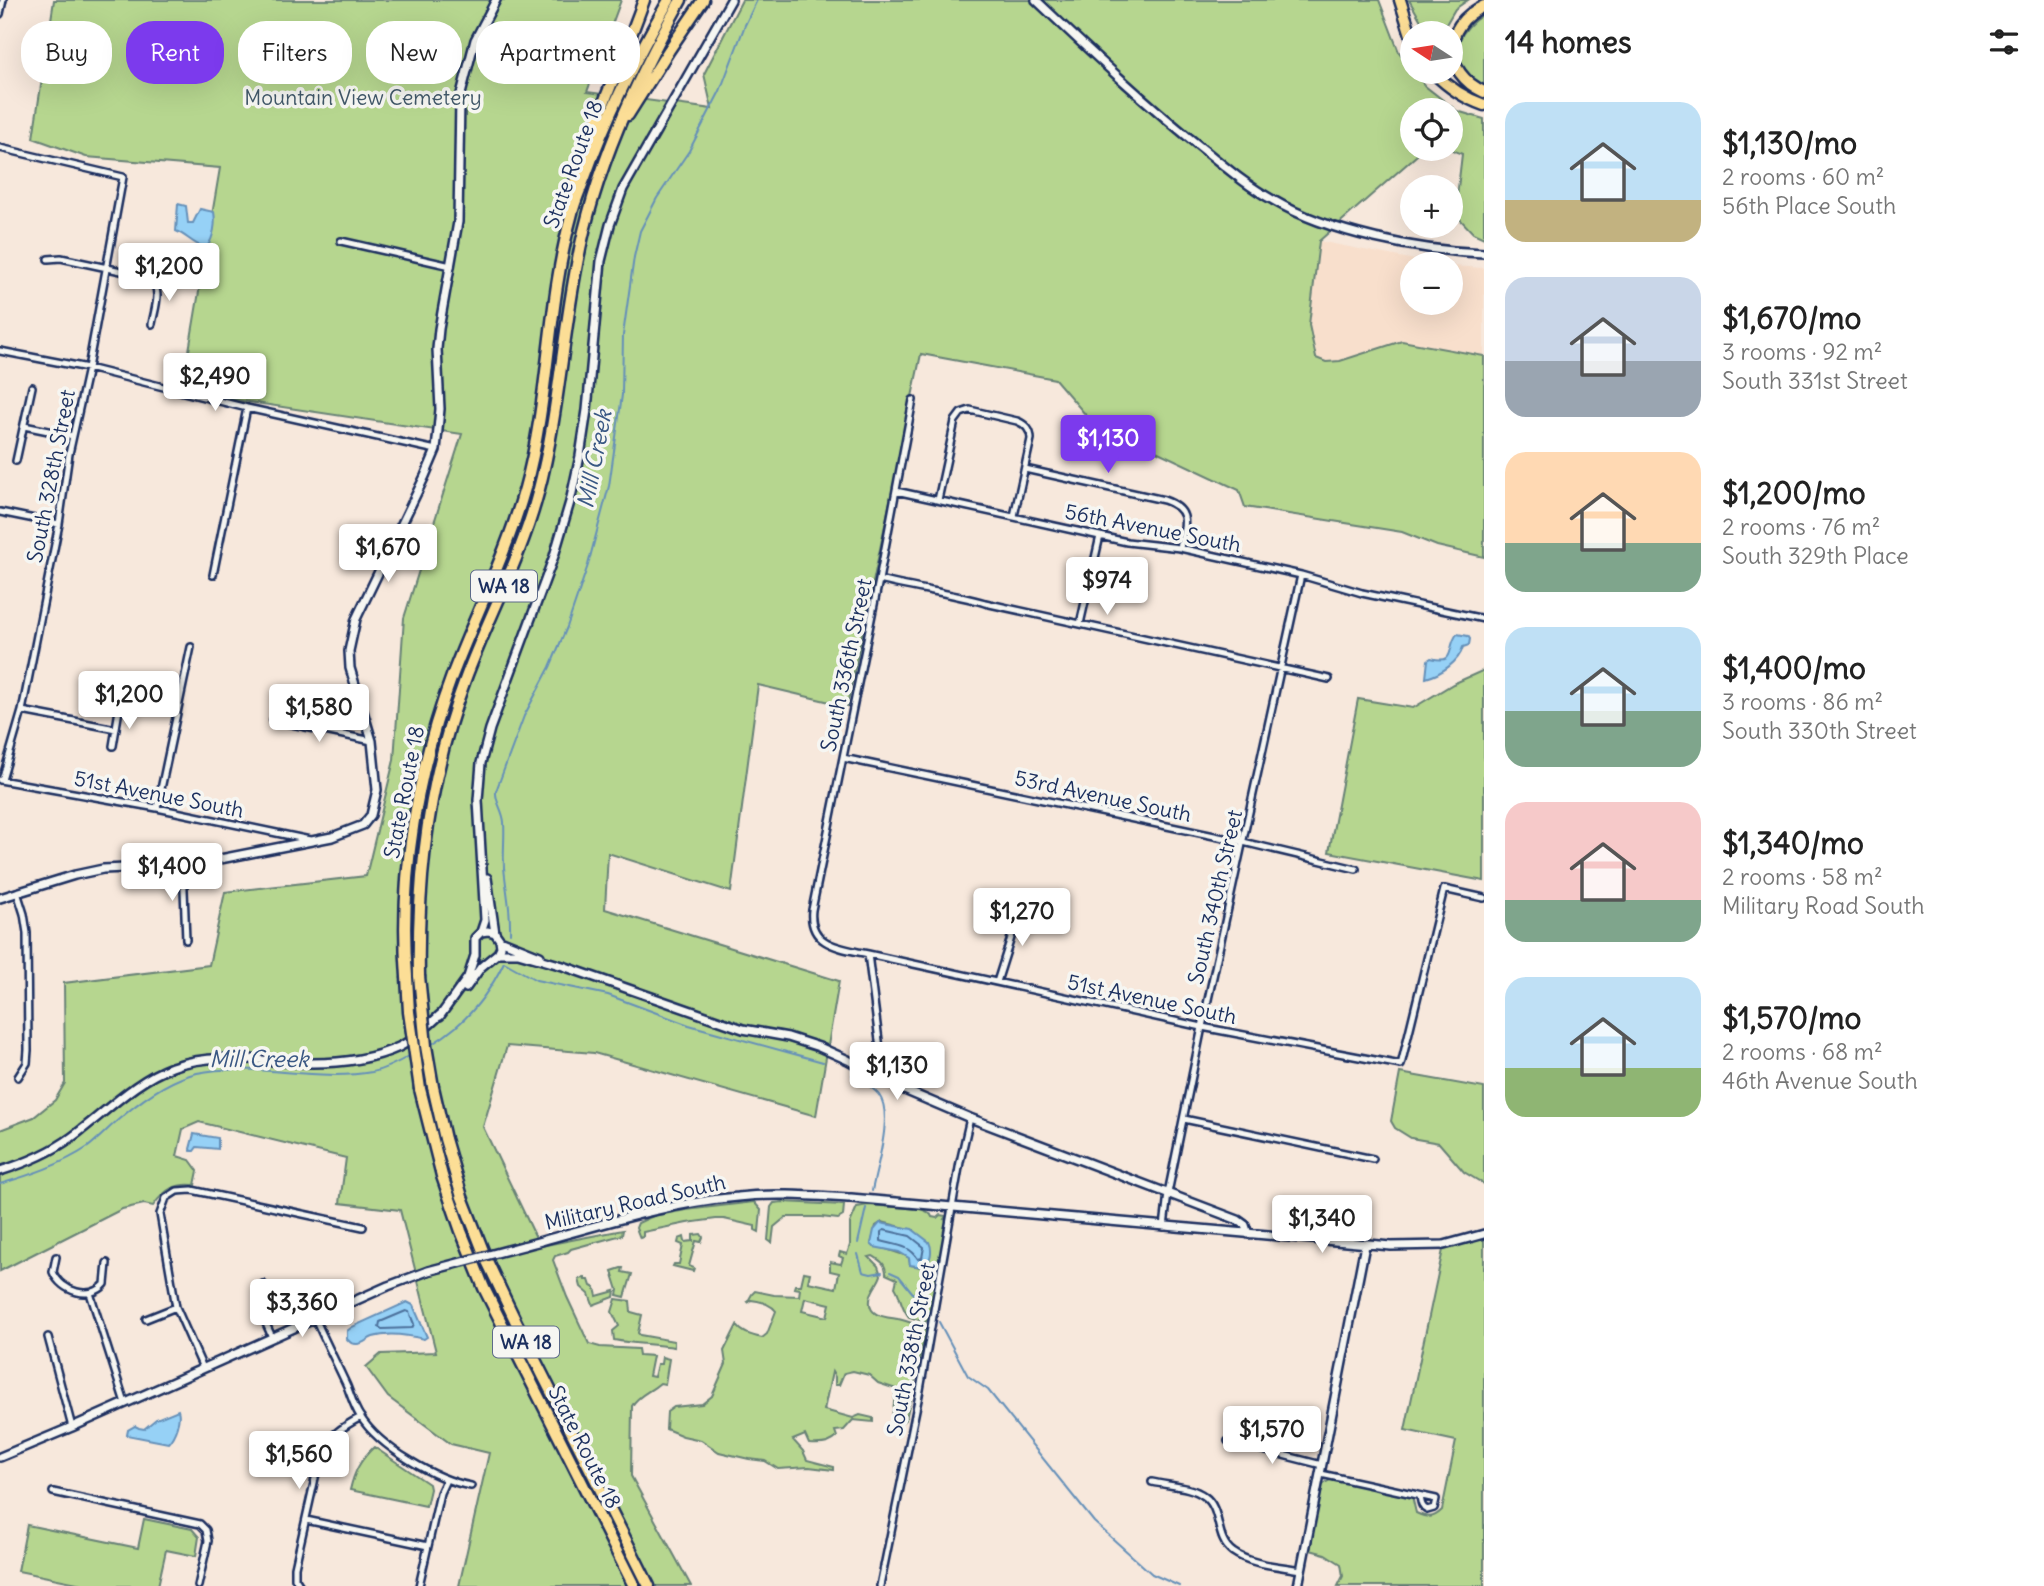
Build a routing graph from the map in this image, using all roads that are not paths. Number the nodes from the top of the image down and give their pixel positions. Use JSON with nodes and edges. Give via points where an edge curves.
{"nodes":[{"id":1,"x":3,"y":0,"type":"edge"},
{"id":2,"x":496,"y":0,"type":"edge"},
{"id":3,"x":644,"y":0,"type":"edge"},
{"id":4,"x":669,"y":0,"type":"edge"},
{"id":5,"x":681,"y":0,"type":"edge"},
{"id":6,"x":703,"y":0,"type":"edge"},
{"id":7,"x":730,"y":0,"type":"edge"},
{"id":8,"x":1036,"y":0,"type":"edge"},
{"id":9,"x":1399,"y":0,"type":"edge"},
{"id":10,"x":1484,"y":6,"type":"edge"},
{"id":11,"x":0,"y":15,"type":"edge"},
{"id":12,"x":1406,"y":21,"type":"edge"},
{"id":13,"x":1446,"y":84,"type":"edge"},
{"id":14,"x":1484,"y":92,"type":"edge"},
{"id":15,"x":1484,"y":105,"type":"edge"},
{"id":16,"x":615,"y":140,"type":"junction"},
{"id":17,"x":0,"y":148,"type":"edge"},
{"id":18,"x":341,"y":241,"type":"dead end"},
{"id":19,"x":1484,"y":253,"type":"edge"},
{"id":20,"x":48,"y":259,"type":"dead end"},
{"id":21,"x":106,"y":268,"type":"junction"},
{"id":22,"x":451,"y":268,"type":"junction"},
{"id":23,"x":555,"y":299,"type":"junction"},
{"id":24,"x":152,"y":324,"type":"dead end"},
{"id":25,"x":0,"y":351,"type":"edge"},
{"id":26,"x":88,"y":368,"type":"junction"},
{"id":27,"x":32,"y":387,"type":"dead end"},
{"id":28,"x":913,"y":400,"type":"dead end"},
{"id":29,"x":247,"y":408,"type":"junction"},
{"id":30,"x":24,"y":426,"type":"junction"},
{"id":31,"x":73,"y":436,"type":"junction"},
{"id":32,"x":436,"y":450,"type":"junction"},
{"id":33,"x":16,"y":461,"type":"dead end"},
{"id":34,"x":1025,"y":469,"type":"junction"},
{"id":35,"x":896,"y":491,"type":"junction"},
{"id":36,"x":938,"y":500,"type":"junction"},
{"id":37,"x":0,"y":512,"type":"edge"},
{"id":38,"x":1014,"y":516,"type":"junction"},
{"id":39,"x":59,"y":524,"type":"junction"},
{"id":40,"x":1100,"y":536,"type":"junction"},
{"id":41,"x":1180,"y":548,"type":"junction"},
{"id":42,"x":213,"y":575,"type":"dead end"},
{"id":43,"x":1301,"y":575,"type":"junction"},
{"id":44,"x":879,"y":580,"type":"junction"},
{"id":45,"x":1484,"y":619,"type":"edge"},
{"id":46,"x":1080,"y":624,"type":"junction"},
{"id":47,"x":191,"y":647,"type":"dead end"},
{"id":48,"x":1281,"y":669,"type":"junction"},
{"id":49,"x":1329,"y":679,"type":"dead end"},
{"id":50,"x":119,"y":710,"type":"dead end"},
{"id":51,"x":22,"y":711,"type":"junction"},
{"id":52,"x":273,"y":720,"type":"dead end"},
{"id":53,"x":116,"y":729,"type":"junction"},
{"id":54,"x":372,"y":741,"type":"junction"},
{"id":55,"x":113,"y":746,"type":"dead end"},
{"id":56,"x":843,"y":758,"type":"junction"},
{"id":57,"x":1,"y":780,"type":"edge"},
{"id":58,"x":157,"y":808,"type":"junction"},
{"id":59,"x":312,"y":840,"type":"junction"},
{"id":60,"x":1244,"y":842,"type":"junction"},
{"id":61,"x":482,"y":860,"type":"junction"},
{"id":62,"x":183,"y":865,"type":"junction"},
{"id":63,"x":1356,"y":869,"type":"dead end"},
{"id":64,"x":17,"y":892,"type":"junction"},
{"id":65,"x":0,"y":898,"type":"edge"},
{"id":66,"x":1484,"y":898,"type":"edge"},
{"id":67,"x":1021,"y":906,"type":"dead end"},
{"id":68,"x":481,"y":932,"type":"junction"},
{"id":69,"x":498,"y":936,"type":"junction"},
{"id":70,"x":818,"y":936,"type":"joint"},
{"id":71,"x":186,"y":940,"type":"dead end"},
{"id":72,"x":476,"y":951,"type":"junction"},
{"id":73,"x":867,"y":954,"type":"junction"},
{"id":74,"x":495,"y":955,"type":"junction"},
{"id":75,"x":563,"y":966,"type":"junction"},
{"id":76,"x":997,"y":982,"type":"junction"},
{"id":77,"x":440,"y":1016,"type":"junction"},
{"id":78,"x":1202,"y":1027,"type":"junction"},
{"id":79,"x":18,"y":1077,"type":"dead end"},
{"id":80,"x":884,"y":1080,"type":"junction"},
{"id":81,"x":970,"y":1118,"type":"junction"},
{"id":82,"x":1184,"y":1119,"type":"junction"},
{"id":83,"x":1373,"y":1159,"type":"dead end"},
{"id":84,"x":0,"y":1171,"type":"edge"},
{"id":85,"x":1168,"y":1193,"type":"junction"},
{"id":86,"x":954,"y":1208,"type":"junction"},
{"id":87,"x":363,"y":1227,"type":"dead end"},
{"id":88,"x":1164,"y":1227,"type":"junction"},
{"id":89,"x":1248,"y":1234,"type":"junction"},
{"id":90,"x":1484,"y":1234,"type":"edge"},
{"id":91,"x":1364,"y":1245,"type":"junction"},
{"id":92,"x":57,"y":1257,"type":"dead end"},
{"id":93,"x":107,"y":1263,"type":"dead end"},
{"id":94,"x":263,"y":1284,"type":"dead end"},
{"id":95,"x":90,"y":1293,"type":"junction"},
{"id":96,"x":176,"y":1307,"type":"junction"},
{"id":97,"x":315,"y":1318,"type":"junction"},
{"id":98,"x":146,"y":1319,"type":"dead end"},
{"id":99,"x":48,"y":1337,"type":"dead end"},
{"id":100,"x":272,"y":1337,"type":"junction"},
{"id":101,"x":202,"y":1368,"type":"junction"},
{"id":102,"x":125,"y":1403,"type":"junction"},
{"id":103,"x":361,"y":1418,"type":"junction"},
{"id":104,"x":72,"y":1427,"type":"junction"},
{"id":105,"x":1228,"y":1441,"type":"dead end"},
{"id":106,"x":0,"y":1457,"type":"edge"},
{"id":107,"x":1322,"y":1465,"type":"junction"},
{"id":108,"x":1321,"y":1474,"type":"junction"},
{"id":109,"x":446,"y":1480,"type":"junction"},
{"id":110,"x":1152,"y":1482,"type":"dead end"},
{"id":111,"x":471,"y":1486,"type":"dead end"},
{"id":112,"x":53,"y":1492,"type":"dead end"},
{"id":113,"x":1420,"y":1496,"type":"dead end"},
{"id":114,"x":306,"y":1520,"type":"junction"},
{"id":115,"x":428,"y":1546,"type":"junction"},
{"id":116,"x":1301,"y":1570,"type":"junction"},
{"id":117,"x":198,"y":1586,"type":"edge"},
{"id":118,"x":300,"y":1586,"type":"edge"},
{"id":119,"x":419,"y":1586,"type":"edge"},
{"id":120,"x":634,"y":1586,"type":"edge"},
{"id":121,"x":649,"y":1586,"type":"edge"},
{"id":122,"x":880,"y":1586,"type":"edge"},
{"id":123,"x":1298,"y":1586,"type":"edge"}],
"edges":[{"from":1,"to":11,"type":"street"},
{"from":2,"to":22,"type":"main road","via":[[475,40],[460,98],[458,222]]},
{"from":3,"to":23,"type":"highway","via":[[576,175],[559,244]]},
{"from":4,"to":23,"type":"highway","name":"State Route 18","number":"WA 18","via":[[632,66],[589,166],[571,216]]},
{"from":5,"to":16,"type":"highway","name":"State Route 18","number":"WA 18","via":[[623,112]]},
{"from":6,"to":16,"type":"highway"},
{"from":7,"to":61,"type":"main road","via":[[623,189],[610,225],[601,261],[587,410],[570,502],[481,763]]},
{"from":8,"to":19,"type":"main road","via":[[1178,130],[1273,200],[1376,237],[1416,247]]},
{"from":9,"to":12,"type":"highway"},
{"from":10,"to":14,"type":"highway","via":[[1461,22],[1452,54],[1462,76]]},
{"from":13,"to":15,"type":"highway"},
{"from":16,"to":121,"type":"highway","name":"State Route 18","number":"WA 18","bridge":true,"via":[[577,263],[538,496],[459,696],[433,791],[420,884],[419,976],[426,1046],[444,1139],[487,1261]]},
{"from":17,"to":21,"type":"street","name":"South 328th Street","via":[[123,177]]},
{"from":18,"to":22,"type":"street"},
{"from":20,"to":21,"type":"street"},
{"from":21,"to":24,"type":"street","via":[[149,277],[155,283],[158,291]]},
{"from":21,"to":26,"type":"street","name":"South 328th Street"},
{"from":22,"to":32,"type":"main road","via":[[437,349],[440,410]]},
{"from":23,"to":120,"type":"highway","name":"State Route 18","number":"WA 18","bridge":true,"via":[[541,412],[525,487],[451,678],[422,779],[408,877],[405,959],[420,1089],[461,1231],[484,1288]]},
{"from":25,"to":26,"type":"street"},
{"from":26,"to":29,"type":"street"},
{"from":26,"to":31,"type":"street","name":"South 328th Street"},
{"from":27,"to":30,"type":"street"},
{"from":28,"to":35,"type":"street","name":"South 336th Street"},
{"from":29,"to":32,"type":"street"},
{"from":29,"to":42,"type":"street"},
{"from":30,"to":31,"type":"street"},
{"from":30,"to":33,"type":"street"},
{"from":31,"to":39,"type":"street","name":"South 328th Street"},
{"from":32,"to":54,"type":"main road","via":[[351,633],[349,668]]},
{"from":34,"to":36,"type":"street","via":[[1031,439],[1027,428],[1017,421],[970,410],[961,413]]},
{"from":34,"to":38,"type":"street"},
{"from":34,"to":41,"type":"street","via":[[1164,500],[1183,512]]},
{"from":35,"to":36,"type":"street","name":"56th Avenue South"},
{"from":35,"to":44,"type":"street","name":"South 336th Street"},
{"from":36,"to":38,"type":"street","name":"56th Avenue South"},
{"from":37,"to":39,"type":"street"},
{"from":38,"to":40,"type":"street","name":"56th Avenue South"},
{"from":39,"to":51,"type":"street","name":"South 328th Street"},
{"from":40,"to":41,"type":"street","name":"56th Avenue South"},
{"from":40,"to":46,"type":"street"},
{"from":41,"to":43,"type":"street","name":"56th Avenue South"},
{"from":43,"to":45,"type":"street","name":"56th Avenue South"},
{"from":43,"to":48,"type":"street","name":"South 340th Street"},
{"from":44,"to":46,"type":"street"},
{"from":44,"to":56,"type":"street","name":"South 336th Street"},
{"from":46,"to":48,"type":"street"},
{"from":47,"to":58,"type":"street"},
{"from":48,"to":49,"type":"street"},
{"from":48,"to":60,"type":"street","name":"South 340th Street"},
{"from":50,"to":53,"type":"street"},
{"from":51,"to":53,"type":"street"},
{"from":51,"to":57,"type":"street","name":"South 328th Street"},
{"from":52,"to":54,"type":"street"},
{"from":53,"to":55,"type":"street"},
{"from":54,"to":59,"type":"main road","via":[[377,790],[371,815],[351,830]]},
{"from":56,"to":60,"type":"street","name":"53rd Avenue South"},
{"from":56,"to":70,"type":"street","name":"South 336th Street","via":[[812,910]]},
{"from":57,"to":58,"type":"street","name":"51st Avenue South"},
{"from":58,"to":59,"type":"street","name":"51st Avenue South"},
{"from":59,"to":62,"type":"main road"},
{"from":60,"to":63,"type":"street","name":"53rd Avenue South"},
{"from":60,"to":78,"type":"street","name":"South 340th Street"},
{"from":61,"to":68,"type":"main road","via":[[486,912]]},
{"from":61,"to":69,"type":"main road"},
{"from":62,"to":64,"type":"main road","via":[[103,869]]},
{"from":62,"to":71,"type":"street"},
{"from":64,"to":65,"type":"main road"},
{"from":64,"to":79,"type":"street","via":[[27,933],[29,1050]]},
{"from":66,"to":78,"type":"street","name":"51st Avenue South","via":[[1444,889],[1401,1065]]},
{"from":67,"to":76,"type":"street"},
{"from":68,"to":69,"type":"main road","via":[[488,930]]},
{"from":68,"to":72,"type":"main road","via":[[475,939]]},
{"from":69,"to":74,"type":"main road","via":[[501,947]]},
{"from":69,"to":75,"type":"main road"},
{"from":70,"to":73,"type":"street","name":"51st Avenue South","via":[[832,945]]},
{"from":72,"to":74,"type":"main road","via":[[483,957]]},
{"from":72,"to":77,"type":"main road","via":[[468,977]]},
{"from":73,"to":76,"type":"street","name":"51st Avenue South"},
{"from":73,"to":80,"type":"street"},
{"from":74,"to":75,"type":"main road","via":[[518,953]]},
{"from":74,"to":77,"type":"main road"},
{"from":75,"to":80,"type":"main road","via":[[743,1029],[819,1047]]},
{"from":76,"to":78,"type":"street","name":"51st Avenue South"},
{"from":77,"to":84,"type":"main road","via":[[400,1046],[358,1059],[307,1063],[238,1058],[173,1067],[131,1091],[42,1156]]},
{"from":78,"to":82,"type":"street","name":"South 340th Street"},
{"from":80,"to":81,"type":"main road"},
{"from":81,"to":85,"type":"main road"},
{"from":81,"to":86,"type":"street","name":"South 338th Street"},
{"from":82,"to":83,"type":"street"},
{"from":82,"to":85,"type":"street","name":"South 340th Street"},
{"from":85,"to":88,"type":"street","name":"South 340th Street"},
{"from":85,"to":89,"type":"main road","via":[[1242,1222]]},
{"from":86,"to":88,"type":"main road","name":"Military Road South"},
{"from":86,"to":97,"type":"main road","name":"Military Road South","bridge":true,"via":[[816,1196],[700,1201],[428,1271]]},
{"from":86,"to":122,"type":"street","name":"South 338th Street"},
{"from":87,"to":96,"type":"street","via":[[187,1189],[177,1191],[164,1201],[160,1214]]},
{"from":88,"to":89,"type":"main road","name":"Military Road South"},
{"from":89,"to":91,"type":"main road","name":"Military Road South"},
{"from":90,"to":91,"type":"main road","name":"Military Road South","via":[[1444,1245]]},
{"from":91,"to":107,"type":"main road"},
{"from":92,"to":95,"type":"street","via":[[53,1272],[59,1283]]},
{"from":93,"to":95,"type":"street","via":[[105,1283]]},
{"from":94,"to":100,"type":"street","via":[[259,1308]]},
{"from":95,"to":102,"type":"street"},
{"from":96,"to":98,"type":"street"},
{"from":96,"to":101,"type":"street"},
{"from":97,"to":100,"type":"main road","name":"Military Road South"},
{"from":97,"to":103,"type":"street"},
{"from":99,"to":104,"type":"street"},
{"from":100,"to":101,"type":"main road","name":"Military Road South"},
{"from":101,"to":102,"type":"main road","name":"Military Road South"},
{"from":102,"to":104,"type":"main road","name":"Military Road South"},
{"from":103,"to":109,"type":"street","via":[[400,1453]]},
{"from":103,"to":114,"type":"street","via":[[334,1434],[323,1448]]},
{"from":104,"to":106,"type":"main road","name":"Military Road South"},
{"from":105,"to":107,"type":"street"},
{"from":107,"to":108,"type":"main road"},
{"from":108,"to":113,"type":"street"},
{"from":108,"to":116,"type":"main road"},
{"from":109,"to":111,"type":"street"},
{"from":109,"to":115,"type":"street"},
{"from":110,"to":116,"type":"street","via":[[1203,1495],[1213,1507],[1231,1552]]},
{"from":112,"to":117,"type":"street","via":[[203,1527],[208,1541]]},
{"from":114,"to":115,"type":"street"},
{"from":114,"to":118,"type":"street","via":[[295,1572]]},
{"from":115,"to":119,"type":"street"},
{"from":116,"to":123,"type":"main road"}]}
